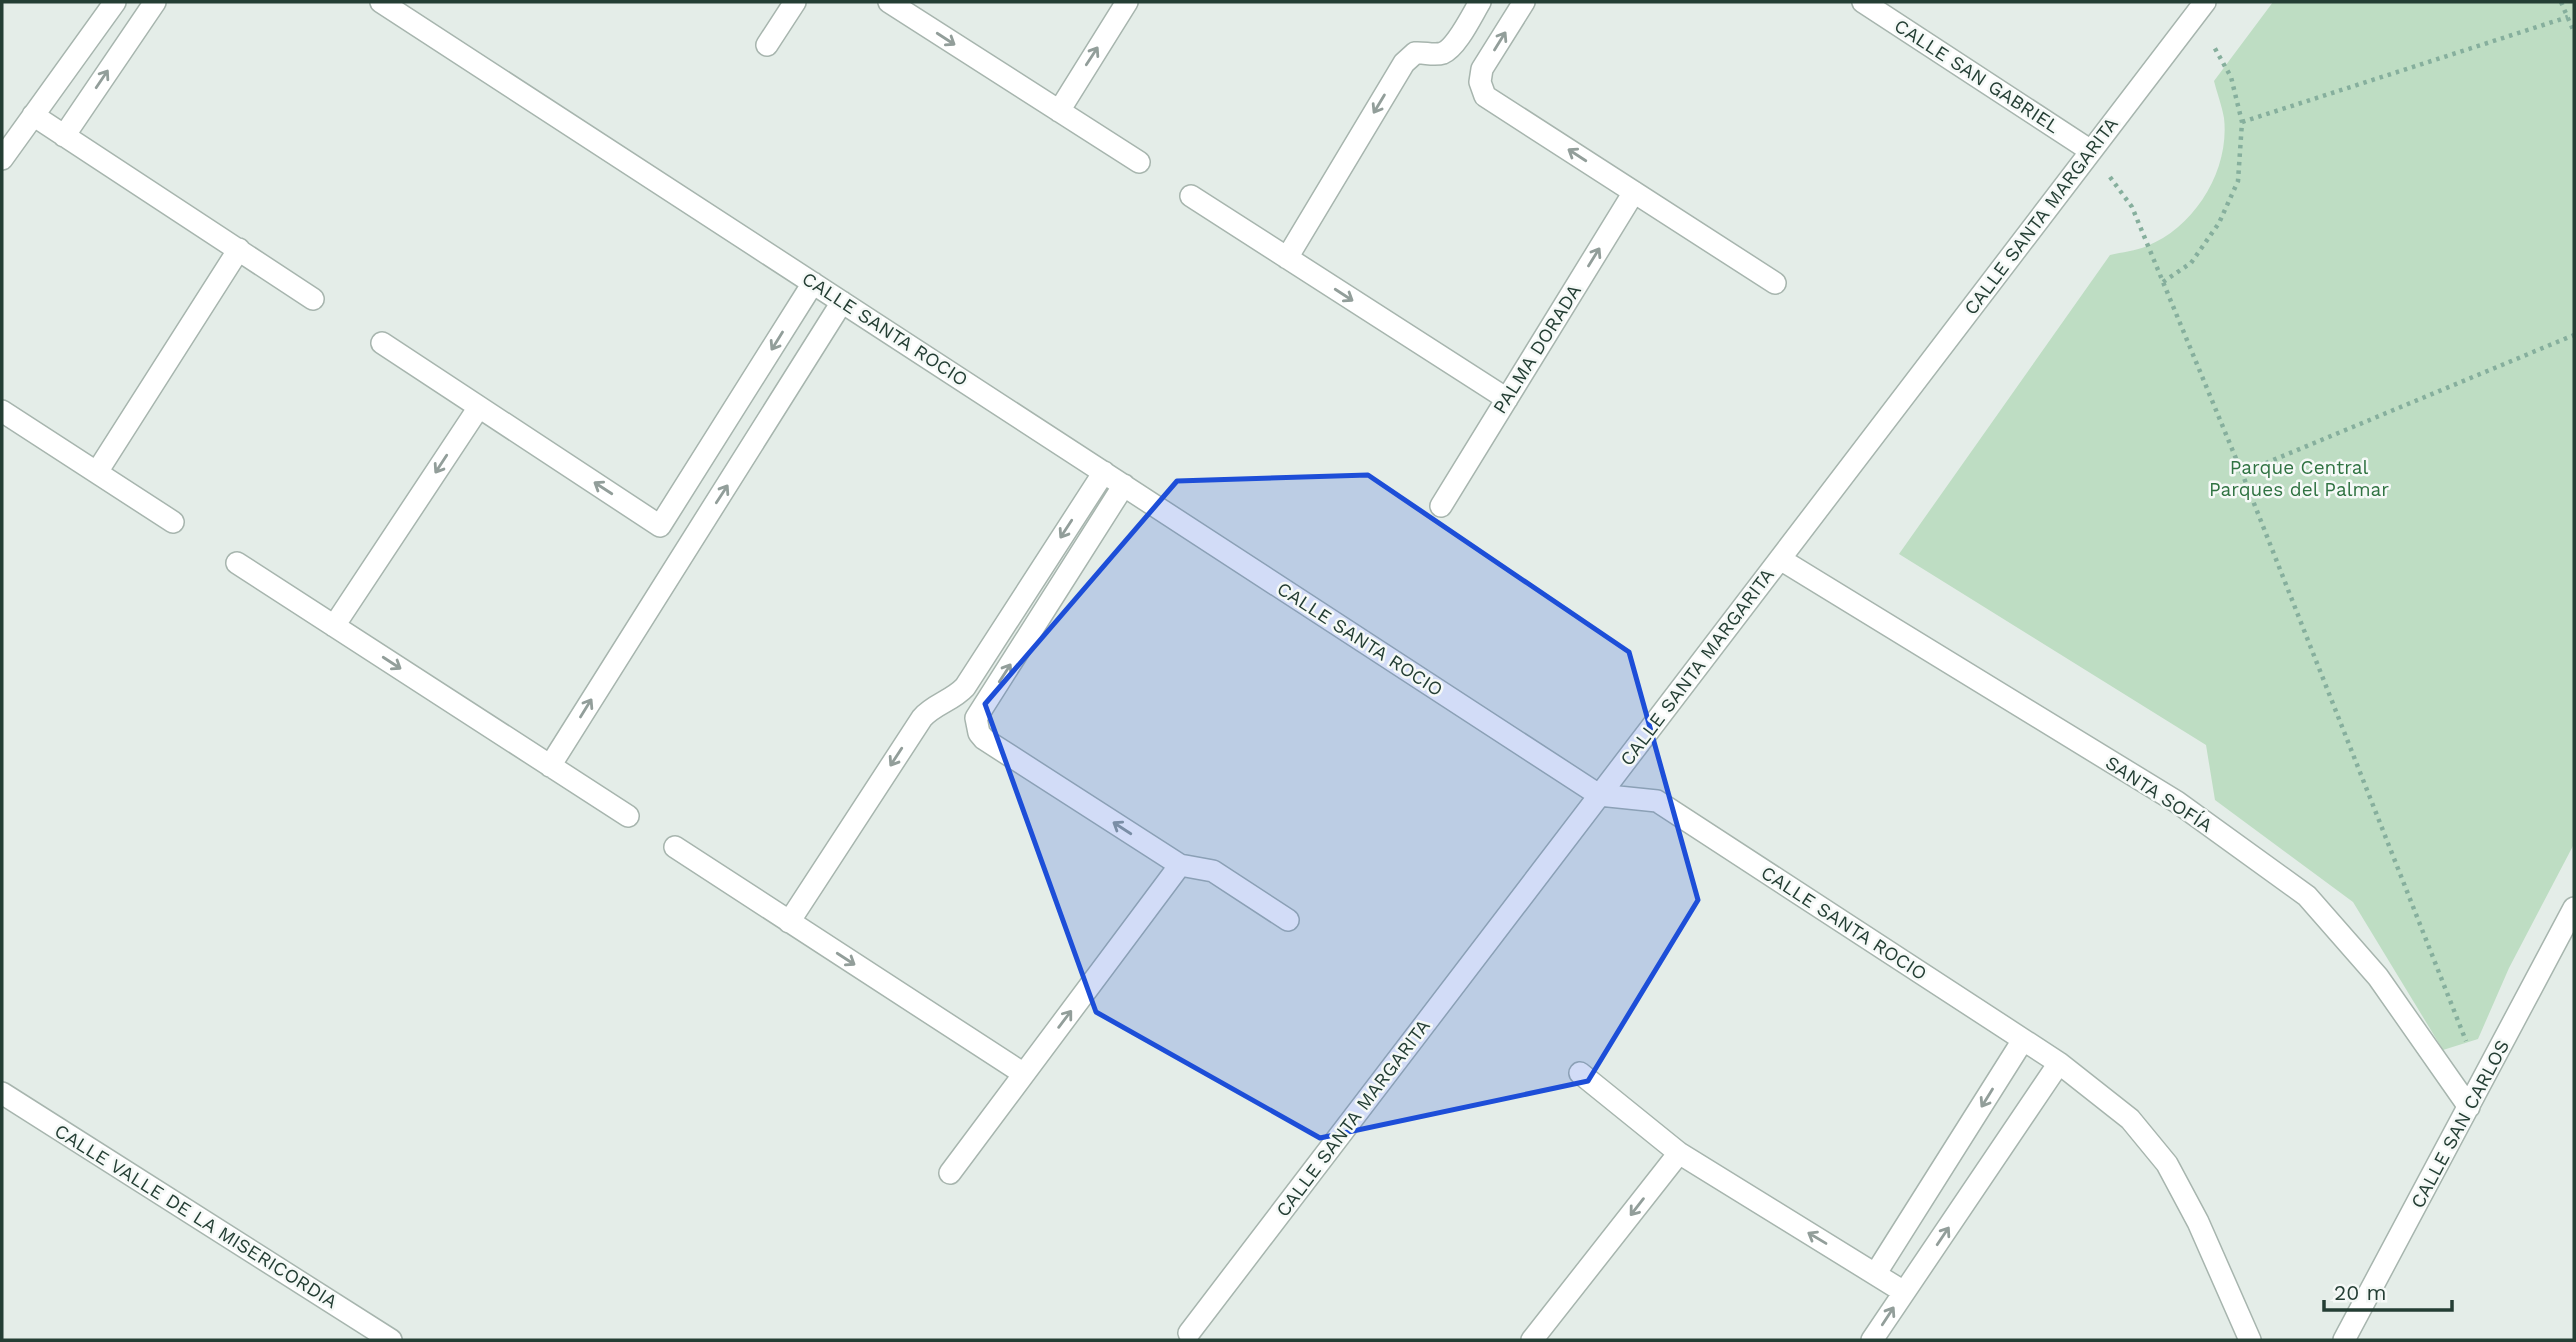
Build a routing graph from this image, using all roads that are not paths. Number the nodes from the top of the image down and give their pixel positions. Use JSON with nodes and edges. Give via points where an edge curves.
{"nodes":[{"id":1,"x":115,"y":2,"type":"edge"},
{"id":2,"x":155,"y":2,"type":"edge"},
{"id":3,"x":381,"y":2,"type":"edge"},
{"id":4,"x":795,"y":2,"type":"edge"},
{"id":5,"x":889,"y":2,"type":"edge"},
{"id":6,"x":1127,"y":2,"type":"edge"},
{"id":7,"x":1480,"y":2,"type":"edge"},
{"id":8,"x":1524,"y":2,"type":"edge"},
{"id":9,"x":1863,"y":2,"type":"edge"},
{"id":10,"x":2200,"y":8,"type":"edge"},
{"id":11,"x":767,"y":45,"type":"dead end"},
{"id":12,"x":1059,"y":111,"type":"junction"},
{"id":13,"x":33,"y":115,"type":"junction"},
{"id":14,"x":64,"y":136,"type":"junction"},
{"id":15,"x":2091,"y":150,"type":"junction"},
{"id":16,"x":2,"y":159,"type":"edge"},
{"id":17,"x":1139,"y":162,"type":"dead end"},
{"id":18,"x":1634,"y":192,"type":"junction"},
{"id":19,"x":1191,"y":196,"type":"dead end"},
{"id":20,"x":239,"y":250,"type":"junction"},
{"id":21,"x":1287,"y":258,"type":"junction"},
{"id":22,"x":813,"y":283,"type":"junction"},
{"id":23,"x":1775,"y":283,"type":"dead end"},
{"id":24,"x":313,"y":299,"type":"dead end"},
{"id":25,"x":842,"y":302,"type":"junction"},
{"id":26,"x":382,"y":343,"type":"dead end"},
{"id":27,"x":1507,"y":399,"type":"junction"},
{"id":28,"x":479,"y":407,"type":"junction"},
{"id":29,"x":2,"y":411,"type":"edge"},
{"id":30,"x":97,"y":472,"type":"junction"},
{"id":31,"x":1104,"y":472,"type":"junction"},
{"id":32,"x":1124,"y":485,"type":"junction"},
{"id":33,"x":1441,"y":506,"type":"dead end"},
{"id":34,"x":173,"y":522,"type":"dead end"},
{"id":35,"x":1780,"y":559,"type":"junction"},
{"id":36,"x":237,"y":563,"type":"dead end"},
{"id":37,"x":334,"y":626,"type":"junction"},
{"id":38,"x":550,"y":766,"type":"junction"},
{"id":39,"x":1599,"y":795,"type":"junction"},
{"id":40,"x":628,"y":816,"type":"dead end"},
{"id":41,"x":675,"y":848,"type":"dead end"},
{"id":42,"x":1180,"y":865,"type":"junction"},
{"id":43,"x":2574,"y":908,"type":"edge"},
{"id":44,"x":1287,"y":920,"type":"dead end"},
{"id":45,"x":789,"y":922,"type":"junction"},
{"id":46,"x":2023,"y":1040,"type":"junction"},
{"id":47,"x":2059,"y":1063,"type":"junction"},
{"id":48,"x":1580,"y":1073,"type":"dead end"},
{"id":49,"x":1024,"y":1074,"type":"junction"},
{"id":50,"x":2,"y":1093,"type":"edge"},
{"id":51,"x":2469,"y":1107,"type":"junction"},
{"id":52,"x":1679,"y":1153,"type":"junction"},
{"id":53,"x":950,"y":1173,"type":"dead end"},
{"id":54,"x":1875,"y":1273,"type":"junction"},
{"id":55,"x":1904,"y":1292,"type":"junction"},
{"id":56,"x":1189,"y":1333,"type":"dead end"},
{"id":57,"x":391,"y":1340,"type":"edge"},
{"id":58,"x":1532,"y":1340,"type":"edge"},
{"id":59,"x":1872,"y":1340,"type":"edge"},
{"id":60,"x":2250,"y":1340,"type":"edge"},
{"id":61,"x":2344,"y":1340,"type":"edge"}],
"edges":[{"from":1,"to":13,"type":"street"},
{"from":14,"to":2,"type":"street","one_way":true},
{"from":3,"to":22,"type":"street","name":"CALLE SANTA ROCIO"},
{"from":4,"to":11,"type":"street"},
{"from":5,"to":12,"type":"street","one_way":true},
{"from":12,"to":6,"type":"street","one_way":true},
{"from":7,"to":21,"type":"street","one_way":true,"via":[[1446,51],[1415,53],[1404,63]]},
{"from":18,"to":8,"type":"street","one_way":true,"via":[[1485,96],[1482,69]]},
{"from":9,"to":15,"type":"street","name":"CALLE SAN GABRIEL"},
{"from":10,"to":15,"type":"street","name":"CALLE SANTA MARGARITA"},
{"from":12,"to":17,"type":"street"},
{"from":13,"to":14,"type":"street"},
{"from":13,"to":16,"type":"street"},
{"from":14,"to":20,"type":"street"},
{"from":15,"to":35,"type":"street","name":"CALLE SANTA MARGARITA"},
{"from":18,"to":23,"type":"street"},
{"from":27,"to":18,"type":"street","name":"PALMA DORADA","one_way":true},
{"from":19,"to":21,"type":"street"},
{"from":20,"to":24,"type":"street"},
{"from":20,"to":30,"type":"street"},
{"from":21,"to":27,"type":"street","one_way":true},
{"from":22,"to":25,"type":"street","name":"CALLE SANTA ROCIO"},
{"from":22,"to":28,"type":"street","one_way":true,"via":[[660,526]]},
{"from":25,"to":31,"type":"street","name":"CALLE SANTA ROCIO"},
{"from":38,"to":25,"type":"street","one_way":true},
{"from":26,"to":28,"type":"street"},
{"from":27,"to":33,"type":"street","name":"PALMA DORADA"},
{"from":28,"to":37,"type":"street","one_way":true},
{"from":29,"to":30,"type":"street"},
{"from":30,"to":34,"type":"street"},
{"from":31,"to":32,"type":"street","name":"CALLE SANTA ROCIO"},
{"from":31,"to":45,"type":"street","one_way":true,"via":[[965,688],[922,718]]},
{"from":32,"to":39,"type":"street","name":"CALLE SANTA ROCIO"},
{"from":42,"to":32,"type":"street","one_way":true,"via":[[984,739],[976,724]]},
{"from":35,"to":39,"type":"street","name":"CALLE SANTA MARGARITA"},
{"from":35,"to":51,"type":"street","name":"SANTA SOFÍA","via":[[2177,802],[2307,896],[2378,977]]},
{"from":36,"to":37,"type":"street"},
{"from":37,"to":38,"type":"street","one_way":true},
{"from":38,"to":40,"type":"street"},
{"from":39,"to":46,"type":"street","name":"CALLE SANTA ROCIO","via":[[1657,801]]},
{"from":39,"to":56,"type":"street","name":"CALLE SANTA MARGARITA"},
{"from":41,"to":45,"type":"street"},
{"from":42,"to":44,"type":"street","via":[[1213,871]]},
{"from":49,"to":42,"type":"street","one_way":true},
{"from":43,"to":51,"type":"street","name":"CALLE SAN CARLOS"},
{"from":45,"to":49,"type":"street","one_way":true},
{"from":46,"to":47,"type":"street","name":"CALLE SANTA ROCIO"},
{"from":46,"to":54,"type":"street","one_way":true},
{"from":55,"to":47,"type":"street","one_way":true},
{"from":47,"to":60,"type":"street","name":"CALLE SANTA ROCIO","via":[[2130,1119],[2167,1164]]},
{"from":48,"to":52,"type":"street"},
{"from":49,"to":53,"type":"street"},
{"from":50,"to":57,"type":"street","name":"CALLE VALLE DE LA MISERICORDIA"},
{"from":51,"to":61,"type":"street","name":"CALLE SAN CARLOS"},
{"from":54,"to":52,"type":"street","one_way":true},
{"from":52,"to":58,"type":"street","one_way":true},
{"from":54,"to":55,"type":"street"},
{"from":59,"to":55,"type":"street","one_way":true}]}
